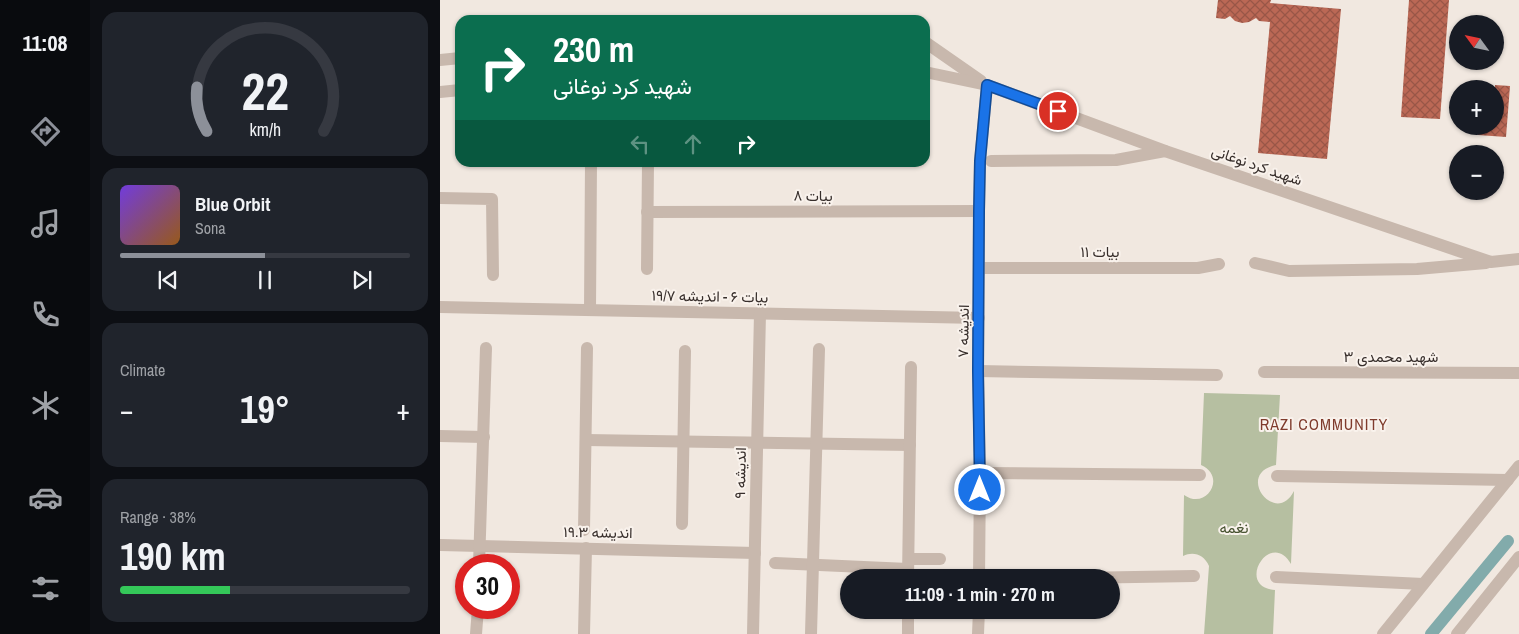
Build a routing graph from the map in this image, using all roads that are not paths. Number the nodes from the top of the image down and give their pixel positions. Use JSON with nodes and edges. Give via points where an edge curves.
{"nodes":[{"id":1,"x":930,"y":45,"type":"edge"},
{"id":2,"x":455,"y":58,"type":"edge"},
{"id":3,"x":440,"y":60,"type":"edge"},
{"id":4,"x":930,"y":73,"type":"edge"},
{"id":5,"x":987,"y":85,"type":"junction"},
{"id":6,"x":455,"y":90,"type":"edge"},
{"id":7,"x":440,"y":92,"type":"edge"},
{"id":8,"x":1165,"y":151,"type":"junction"},
{"id":9,"x":991,"y":162,"type":"dead end"},
{"id":10,"x":591,"y":167,"type":"edge"},
{"id":11,"x":648,"y":167,"type":"edge"},
{"id":12,"x":440,"y":198,"type":"edge"},
{"id":13,"x":979,"y":211,"type":"junction"},
{"id":14,"x":647,"y":212,"type":"junction"},
{"id":15,"x":1519,"y":259,"type":"edge"},
{"id":16,"x":1491,"y":262,"type":"junction"},
{"id":17,"x":1255,"y":263,"type":"dead end"},
{"id":18,"x":1220,"y":264,"type":"dead end"},
{"id":19,"x":980,"y":268,"type":"junction"},
{"id":20,"x":647,"y":269,"type":"dead end"},
{"id":21,"x":494,"y":275,"type":"dead end"},
{"id":22,"x":440,"y":306,"type":"edge"},
{"id":23,"x":590,"y":310,"type":"junction"},
{"id":24,"x":760,"y":313,"type":"junction"},
{"id":25,"x":979,"y":318,"type":"junction"},
{"id":26,"x":486,"y":348,"type":"dead end"},
{"id":27,"x":587,"y":348,"type":"dead end"},
{"id":28,"x":819,"y":349,"type":"dead end"},
{"id":29,"x":685,"y":351,"type":"dead end"},
{"id":30,"x":911,"y":367,"type":"dead end"},
{"id":31,"x":978,"y":371,"type":"junction"},
{"id":32,"x":1264,"y":372,"type":"dead end"},
{"id":33,"x":1519,"y":373,"type":"edge"},
{"id":34,"x":1217,"y":375,"type":"dead end"},
{"id":35,"x":440,"y":436,"type":"edge"},
{"id":36,"x":484,"y":437,"type":"junction"},
{"id":37,"x":586,"y":440,"type":"junction"},
{"id":38,"x":683,"y":441,"type":"junction"},
{"id":39,"x":757,"y":442,"type":"junction"},
{"id":40,"x":816,"y":443,"type":"junction"},
{"id":41,"x":910,"y":444,"type":"junction"},
{"id":42,"x":1519,"y":466,"type":"edge"},
{"id":43,"x":980,"y":473,"type":"junction"},
{"id":44,"x":1200,"y":475,"type":"dead end"},
{"id":45,"x":1277,"y":476,"type":"dead end"},
{"id":46,"x":1508,"y":480,"type":"junction"},
{"id":47,"x":682,"y":524,"type":"dead end"},
{"id":48,"x":584,"y":530,"type":"dead end"},
{"id":49,"x":440,"y":545,"type":"edge"},
{"id":50,"x":480,"y":546,"type":"junction"},
{"id":51,"x":586,"y":548,"type":"junction"},
{"id":52,"x":755,"y":553,"type":"junction"},
{"id":53,"x":480,"y":554,"type":"edge"},
{"id":54,"x":1519,"y":557,"type":"edge"},
{"id":55,"x":940,"y":559,"type":"dead end"},
{"id":56,"x":775,"y":563,"type":"dead end"},
{"id":57,"x":813,"y":565,"type":"junction"},
{"id":58,"x":908,"y":569,"type":"edge"},
{"id":59,"x":979,"y":569,"type":"edge"},
{"id":60,"x":1194,"y":576,"type":"dead end"},
{"id":61,"x":1120,"y":577,"type":"edge"},
{"id":62,"x":1276,"y":577,"type":"dead end"},
{"id":63,"x":1423,"y":584,"type":"junction"},
{"id":64,"x":477,"y":619,"type":"edge"},
{"id":65,"x":908,"y":619,"type":"edge"},
{"id":66,"x":978,"y":619,"type":"edge"},
{"id":67,"x":476,"y":634,"type":"edge"},
{"id":68,"x":584,"y":634,"type":"edge"},
{"id":69,"x":753,"y":634,"type":"edge"},
{"id":70,"x":811,"y":634,"type":"edge"},
{"id":71,"x":908,"y":634,"type":"edge"},
{"id":72,"x":978,"y":634,"type":"edge"},
{"id":73,"x":1383,"y":634,"type":"edge"},
{"id":74,"x":1457,"y":634,"type":"edge"}],
"edges":[{"from":1,"to":5,"type":"street","name":"شهید کرد نوغانی"},
{"from":2,"to":3,"type":"street"},
{"from":4,"to":5,"type":"street","name":"شهید کرد نوغانی"},
{"from":5,"to":8,"type":"street","name":"شهید کرد نوغانی"},
{"from":5,"to":13,"type":"street","name":"اندیشه ۷"},
{"from":6,"to":7,"type":"street"},
{"from":8,"to":9,"type":"street","via":[[1116,160]]},
{"from":8,"to":16,"type":"street","name":"شهید کرد نوغانی"},
{"from":10,"to":23,"type":"street"},
{"from":11,"to":14,"type":"street"},
{"from":12,"to":21,"type":"street","via":[[492,199]]},
{"from":13,"to":14,"type":"street","name":"بیات ۸"},
{"from":13,"to":19,"type":"street","name":"اندیشه ۷"},
{"from":14,"to":20,"type":"street"},
{"from":15,"to":16,"type":"street","name":"شهید کرد نوغانی"},
{"from":16,"to":17,"type":"street","via":[[1418,269],[1288,271]]},
{"from":18,"to":19,"type":"street","name":"بیات ۱۱","via":[[1198,268]]},
{"from":19,"to":25,"type":"street","name":"اندیشه ۷"},
{"from":22,"to":23,"type":"street","name":"بیات ۶ - اندیشه ۱۹/۷"},
{"from":23,"to":24,"type":"street","name":"بیات ۶ - اندیشه ۱۹/۷"},
{"from":24,"to":25,"type":"street","name":"بیات ۶ - اندیشه ۱۹/۷"},
{"from":24,"to":39,"type":"street","name":"اندیشه ۹"},
{"from":25,"to":31,"type":"street","name":"اندیشه ۷"},
{"from":26,"to":36,"type":"street"},
{"from":27,"to":37,"type":"street"},
{"from":28,"to":40,"type":"street"},
{"from":29,"to":38,"type":"street"},
{"from":30,"to":41,"type":"street"},
{"from":31,"to":34,"type":"street"},
{"from":31,"to":43,"type":"street","name":"اندیشه ۷"},
{"from":32,"to":33,"type":"street","name":"شهید محمدی ۳"},
{"from":35,"to":36,"type":"street"},
{"from":36,"to":50,"type":"street"},
{"from":37,"to":38,"type":"street"},
{"from":37,"to":48,"type":"street"},
{"from":38,"to":39,"type":"street"},
{"from":38,"to":47,"type":"street"},
{"from":39,"to":40,"type":"street"},
{"from":39,"to":52,"type":"street","name":"اندیشه ۹"},
{"from":40,"to":41,"type":"street"},
{"from":40,"to":57,"type":"street"},
{"from":41,"to":58,"type":"street"},
{"from":42,"to":46,"type":"street"},
{"from":43,"to":44,"type":"street"},
{"from":43,"to":59,"type":"street","name":"اندیشه ۷"},
{"from":45,"to":46,"type":"street"},
{"from":46,"to":63,"type":"street"},
{"from":49,"to":50,"type":"street","name":"اندیشه ۱۹.۳"},
{"from":50,"to":51,"type":"street","name":"اندیشه ۱۹.۳"},
{"from":50,"to":53,"type":"street"},
{"from":51,"to":52,"type":"street","name":"اندیشه ۱۹.۳"},
{"from":51,"to":68,"type":"street"},
{"from":52,"to":69,"type":"street","name":"اندیشه ۹"},
{"from":54,"to":74,"type":"street"},
{"from":55,"to":58,"type":"street"},
{"from":56,"to":57,"type":"street"},
{"from":57,"to":58,"type":"street"},
{"from":57,"to":70,"type":"street"},
{"from":60,"to":61,"type":"street"},
{"from":62,"to":63,"type":"street"},
{"from":63,"to":73,"type":"street"},
{"from":64,"to":67,"type":"street"},
{"from":65,"to":71,"type":"street"},
{"from":66,"to":72,"type":"street"}]}
